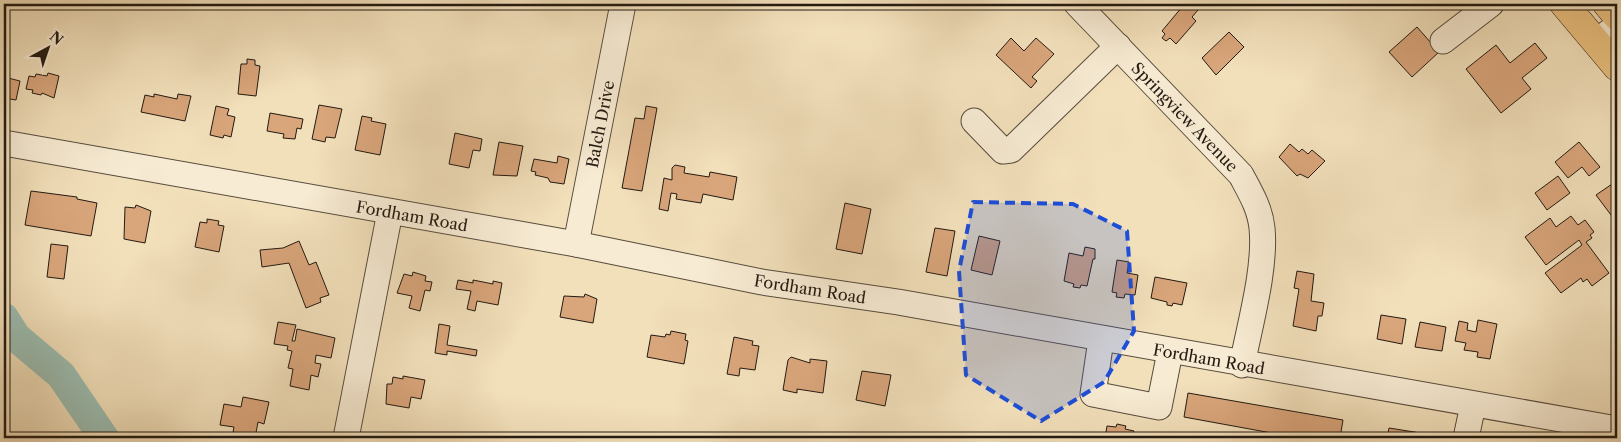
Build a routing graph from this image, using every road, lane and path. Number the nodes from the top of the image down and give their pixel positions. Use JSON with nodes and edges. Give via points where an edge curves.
{"nodes":[{"id":1,"x":623,"y":4,"type":"edge"},
{"id":2,"x":1077,"y":4,"type":"edge"},
{"id":3,"x":1491,"y":4,"type":"edge"},
{"id":4,"x":1564,"y":4,"type":"edge"},
{"id":5,"x":1607,"y":4,"type":"edge"},
{"id":6,"x":1617,"y":16,"type":"edge"},
{"id":7,"x":1607,"y":34,"type":"edge"},
{"id":8,"x":1443,"y":41,"type":"dead end"},
{"id":9,"x":1118,"y":46,"type":"junction"},
{"id":10,"x":1617,"y":67,"type":"edge"},
{"id":11,"x":974,"y":120,"type":"dead end"},
{"id":12,"x":4,"y":143,"type":"edge"},
{"id":13,"x":390,"y":212,"type":"junction"},
{"id":14,"x":576,"y":244,"type":"junction"},
{"id":15,"x":1102,"y":340,"type":"junction"},
{"id":16,"x":1170,"y":352,"type":"junction"},
{"id":17,"x":1242,"y":365,"type":"junction"},
{"id":18,"x":1473,"y":404,"type":"junction"},
{"id":19,"x":1617,"y":429,"type":"edge"},
{"id":20,"x":346,"y":438,"type":"edge"},
{"id":21,"x":1466,"y":438,"type":"edge"}],
"edges":[{"from":1,"to":14,"type":"street","name":"Balch Drive"},
{"from":2,"to":9,"type":"street","name":"Springview Avenue"},
{"from":3,"to":8,"type":"street"},
{"from":4,"to":7,"type":"main road"},
{"from":5,"to":6,"type":"main road"},
{"from":7,"to":10,"type":"main road"},
{"from":9,"to":11,"type":"street","via":[[1011,150],[1003,151]]},
{"from":9,"to":17,"type":"street","name":"Springview Avenue","via":[[1241,175],[1255,201],[1262,228],[1262,260]]},
{"from":12,"to":13,"type":"street","name":"Fordham Road"},
{"from":13,"to":14,"type":"street","name":"Fordham Road"},
{"from":13,"to":20,"type":"street"},
{"from":14,"to":15,"type":"street","name":"Fordham Road","via":[[762,282],[898,302]]},
{"from":15,"to":16,"type":"street","name":"Fordham Road"},
{"from":15,"to":16,"type":"street","via":[[1093,394],[1158,407]]},
{"from":16,"to":17,"type":"street","name":"Fordham Road"},
{"from":17,"to":18,"type":"street","name":"Fordham Road"},
{"from":18,"to":19,"type":"street","name":"Fordham Road"},
{"from":18,"to":21,"type":"street"}]}
